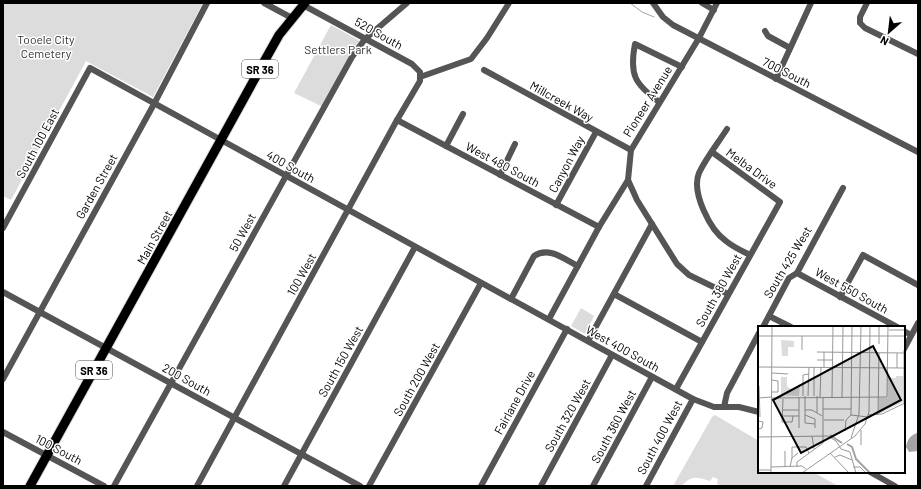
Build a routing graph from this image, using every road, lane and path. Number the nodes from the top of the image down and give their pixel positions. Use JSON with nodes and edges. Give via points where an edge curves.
{"nodes":[{"id":1,"x":207,"y":3,"type":"edge"},
{"id":2,"x":264,"y":3,"type":"edge"},
{"id":3,"x":407,"y":3,"type":"edge"},
{"id":4,"x":509,"y":3,"type":"edge"},
{"id":5,"x":653,"y":3,"type":"edge"},
{"id":6,"x":702,"y":3,"type":"edge"},
{"id":7,"x":717,"y":3,"type":"edge"},
{"id":8,"x":811,"y":3,"type":"edge"},
{"id":9,"x":867,"y":3,"type":"edge"},
{"id":10,"x":304,"y":4,"type":"edge"},
{"id":11,"x":714,"y":10,"type":"junction"},
{"id":12,"x":292,"y":18,"type":"junction"},
{"id":13,"x":765,"y":31,"type":"dead end"},
{"id":14,"x":699,"y":38,"type":"junction"},
{"id":15,"x":365,"y":39,"type":"junction"},
{"id":16,"x":790,"y":48,"type":"junction"},
{"id":17,"x":918,"y":54,"type":"edge"},
{"id":18,"x":682,"y":67,"type":"junction"},
{"id":19,"x":90,"y":68,"type":"joint"},
{"id":20,"x":484,"y":70,"type":"dead end"},
{"id":21,"x":420,"y":75,"type":"junction"},
{"id":22,"x":776,"y":78,"type":"junction"},
{"id":23,"x":659,"y":102,"type":"junction"},
{"id":24,"x":154,"y":104,"type":"junction"},
{"id":25,"x":463,"y":114,"type":"dead end"},
{"id":26,"x":397,"y":120,"type":"junction"},
{"id":27,"x":727,"y":129,"type":"dead end"},
{"id":28,"x":596,"y":132,"type":"junction"},
{"id":29,"x":221,"y":140,"type":"junction"},
{"id":30,"x":515,"y":144,"type":"dead end"},
{"id":31,"x":446,"y":146,"type":"junction"},
{"id":32,"x":631,"y":150,"type":"junction"},
{"id":33,"x":712,"y":152,"type":"junction"},
{"id":34,"x":918,"y":152,"type":"edge"},
{"id":35,"x":500,"y":175,"type":"junction"},
{"id":36,"x":286,"y":176,"type":"junction"},
{"id":37,"x":628,"y":180,"type":"junction"},
{"id":38,"x":843,"y":188,"type":"dead end"},
{"id":39,"x":780,"y":202,"type":"joint"},
{"id":40,"x":556,"y":206,"type":"junction"},
{"id":41,"x":348,"y":211,"type":"junction"},
{"id":42,"x":652,"y":224,"type":"junction"},
{"id":43,"x":599,"y":227,"type":"junction"},
{"id":44,"x":3,"y":228,"type":"edge"},
{"id":45,"x":415,"y":247,"type":"junction"},
{"id":46,"x":750,"y":255,"type":"junction"},
{"id":47,"x":578,"y":266,"type":"junction"},
{"id":48,"x":797,"y":273,"type":"junction"},
{"id":49,"x":481,"y":283,"type":"junction"},
{"id":50,"x":918,"y":285,"type":"edge"},
{"id":51,"x":3,"y":292,"type":"edge"},
{"id":52,"x":614,"y":294,"type":"junction"},
{"id":53,"x":728,"y":294,"type":"junction"},
{"id":54,"x":840,"y":297,"type":"junction"},
{"id":55,"x":511,"y":299,"type":"junction"},
{"id":56,"x":40,"y":311,"type":"junction"},
{"id":57,"x":769,"y":316,"type":"junction"},
{"id":58,"x":549,"y":319,"type":"junction"},
{"id":59,"x":918,"y":323,"type":"edge"},
{"id":60,"x":763,"y":326,"type":"edge"},
{"id":61,"x":789,"y":326,"type":"edge"},
{"id":62,"x":895,"y":326,"type":"edge"},
{"id":63,"x":567,"y":329,"type":"junction"},
{"id":64,"x":905,"y":332,"type":"edge"},
{"id":65,"x":758,"y":335,"type":"edge"},
{"id":66,"x":911,"y":335,"type":"junction"},
{"id":67,"x":588,"y":341,"type":"junction"},
{"id":68,"x":702,"y":342,"type":"junction"},
{"id":69,"x":905,"y":346,"type":"edge"},
{"id":70,"x":106,"y":348,"type":"junction"},
{"id":71,"x":612,"y":355,"type":"junction"},
{"id":72,"x":652,"y":377,"type":"junction"},
{"id":73,"x":3,"y":379,"type":"edge"},
{"id":74,"x":172,"y":384,"type":"junction"},
{"id":75,"x":676,"y":389,"type":"junction"},
{"id":76,"x":693,"y":399,"type":"junction"},
{"id":77,"x":724,"y":408,"type":"junction"},
{"id":78,"x":758,"y":412,"type":"edge"},
{"id":79,"x":235,"y":419,"type":"junction"},
{"id":80,"x":3,"y":432,"type":"edge"},
{"id":81,"x":301,"y":454,"type":"junction"},
{"id":82,"x":47,"y":455,"type":"junction"},
{"id":83,"x":872,"y":473,"type":"edge"},
{"id":84,"x":30,"y":486,"type":"edge"},
{"id":85,"x":104,"y":486,"type":"edge"},
{"id":86,"x":114,"y":486,"type":"edge"},
{"id":87,"x":197,"y":486,"type":"edge"},
{"id":88,"x":284,"y":486,"type":"edge"},
{"id":89,"x":360,"y":486,"type":"edge"},
{"id":90,"x":369,"y":486,"type":"edge"},
{"id":91,"x":481,"y":486,"type":"edge"},
{"id":92,"x":540,"y":486,"type":"edge"},
{"id":93,"x":593,"y":486,"type":"edge"},
{"id":94,"x":646,"y":486,"type":"edge"},
{"id":95,"x":895,"y":486,"type":"edge"}],
"edges":[{"from":1,"to":24,"type":"street","name":"Garden Street"},
{"from":2,"to":12,"type":"street"},
{"from":3,"to":15,"type":"street","name":"50 West"},
{"from":4,"to":21,"type":"street","via":[[471,60]]},
{"from":5,"to":14,"type":"street","name":"700 South","via":[[663,17],[673,25]]},
{"from":6,"to":11,"type":"street"},
{"from":7,"to":11,"type":"street","name":"Pioneer Avenue"},
{"from":8,"to":16,"type":"street"},
{"from":9,"to":17,"type":"street","via":[[860,23],[865,28]]},
{"from":10,"to":12,"type":"highway","name":"Main Street","number":"SR 36"},
{"from":10,"to":15,"type":"street","name":"520 South"},
{"from":11,"to":14,"type":"street","name":"Pioneer Avenue"},
{"from":12,"to":29,"type":"highway","name":"Main Street","number":"SR 36","via":[[265,60]]},
{"from":13,"to":16,"type":"street","via":[[768,36]]},
{"from":14,"to":18,"type":"street","name":"Pioneer Avenue"},
{"from":14,"to":22,"type":"street","name":"700 South"},
{"from":15,"to":21,"type":"street","name":"520 South","via":[[412,64]]},
{"from":15,"to":36,"type":"street","name":"50 West","via":[[352,57]]},
{"from":16,"to":22,"type":"street"},
{"from":18,"to":23,"type":"street","name":"Pioneer Avenue"},
{"from":18,"to":23,"type":"street","via":[[635,44],[631,66],[636,79],[645,91]]},
{"from":19,"to":24,"type":"street","name":"400 South"},
{"from":19,"to":44,"type":"street","name":"South 100 East"},
{"from":20,"to":28,"type":"street","name":"Millcreek Way"},
{"from":21,"to":26,"type":"street","name":"100 West","via":[[420,81]]},
{"from":22,"to":34,"type":"street","name":"700 South"},
{"from":23,"to":32,"type":"street","name":"Pioneer Avenue"},
{"from":24,"to":29,"type":"street","name":"400 South"},
{"from":24,"to":56,"type":"street","name":"Garden Street"},
{"from":25,"to":31,"type":"street"},
{"from":26,"to":31,"type":"street","name":"West 480 South"},
{"from":26,"to":41,"type":"street","name":"100 West"},
{"from":27,"to":33,"type":"street"},
{"from":28,"to":32,"type":"street","name":"Millcreek Way"},
{"from":28,"to":40,"type":"street","name":"Canyon Way"},
{"from":29,"to":36,"type":"street","name":"400 South"},
{"from":29,"to":70,"type":"highway","name":"Main Street","number":"SR 36"},
{"from":30,"to":35,"type":"street"},
{"from":31,"to":35,"type":"street","name":"West 480 South"},
{"from":32,"to":37,"type":"street","name":"Pioneer Avenue"},
{"from":33,"to":39,"type":"street","name":"Melba Drive"},
{"from":33,"to":46,"type":"street","via":[[699,174],[696,188],[700,202],[724,241]]},
{"from":35,"to":40,"type":"street","name":"West 480 South"},
{"from":36,"to":41,"type":"street","name":"400 South"},
{"from":36,"to":74,"type":"street","name":"50 West"},
{"from":37,"to":42,"type":"street"},
{"from":37,"to":43,"type":"street","name":"Pioneer Avenue"},
{"from":38,"to":48,"type":"street","name":"South 425 West"},
{"from":39,"to":46,"type":"street","name":"South 380 West"},
{"from":40,"to":43,"type":"street","name":"West 480 South"},
{"from":41,"to":45,"type":"street","name":"400 South"},
{"from":41,"to":79,"type":"street","name":"100 West"},
{"from":42,"to":52,"type":"street"},
{"from":42,"to":53,"type":"street","via":[[677,264],[689,275]]},
{"from":43,"to":47,"type":"street","name":"Pioneer Avenue"},
{"from":45,"to":49,"type":"street","name":"400 South"},
{"from":45,"to":81,"type":"street","name":"South 150 West"},
{"from":46,"to":53,"type":"street","name":"South 380 West"},
{"from":47,"to":55,"type":"street","via":[[548,251],[540,252],[534,256]]},
{"from":47,"to":58,"type":"street","name":"Pioneer Avenue"},
{"from":48,"to":54,"type":"street","name":"West 550 South"},
{"from":48,"to":57,"type":"street","name":"South 425 West","via":[[788,278]]},
{"from":49,"to":55,"type":"street","name":"West 400 South"},
{"from":49,"to":90,"type":"street","name":"South 200 West"},
{"from":50,"to":54,"type":"street","via":[[863,255]]},
{"from":51,"to":56,"type":"street","name":"200 South"},
{"from":52,"to":67,"type":"street"},
{"from":52,"to":68,"type":"street"},
{"from":53,"to":68,"type":"street","name":"South 380 West"},
{"from":54,"to":62,"type":"street","name":"West 550 South"},
{"from":55,"to":58,"type":"street","name":"West 400 South"},
{"from":56,"to":70,"type":"street","name":"200 South"},
{"from":56,"to":73,"type":"street","name":"Garden Street"},
{"from":57,"to":60,"type":"street","name":"South 425 West"},
{"from":57,"to":61,"type":"street"},
{"from":58,"to":63,"type":"street","name":"West 400 South"},
{"from":59,"to":66,"type":"street"},
{"from":63,"to":67,"type":"street","name":"West 400 South"},
{"from":63,"to":91,"type":"street","name":"Fairlane Drive"},
{"from":64,"to":66,"type":"street"},
{"from":65,"to":77,"type":"street","via":[[733,381]]},
{"from":66,"to":69,"type":"street"},
{"from":67,"to":71,"type":"street","name":"West 400 South"},
{"from":68,"to":75,"type":"street","name":"South 380 West"},
{"from":70,"to":74,"type":"street","name":"200 South"},
{"from":70,"to":82,"type":"highway","name":"Main Street","number":"SR 36"},
{"from":71,"to":72,"type":"street","name":"West 400 South"},
{"from":71,"to":92,"type":"street","name":"South 320 West"},
{"from":72,"to":75,"type":"street","name":"West 400 South"},
{"from":72,"to":93,"type":"street","name":"South 360 West"},
{"from":74,"to":79,"type":"street","name":"200 South"},
{"from":74,"to":86,"type":"street","name":"50 West"},
{"from":75,"to":76,"type":"street","name":"West 400 South"},
{"from":76,"to":77,"type":"street","name":"West 400 South"},
{"from":76,"to":94,"type":"street","name":"South 400 West"},
{"from":77,"to":78,"type":"street","name":"West 400 South","via":[[739,407]]},
{"from":79,"to":81,"type":"street","name":"200 South"},
{"from":79,"to":87,"type":"street","name":"100 West"},
{"from":80,"to":82,"type":"street","name":"100 South"},
{"from":81,"to":88,"type":"street","name":"South 150 West"},
{"from":81,"to":89,"type":"street","name":"200 South"},
{"from":82,"to":84,"type":"highway","name":"Main Street","number":"SR 36"},
{"from":82,"to":85,"type":"street","name":"100 South"},
{"from":83,"to":95,"type":"street"}]}
